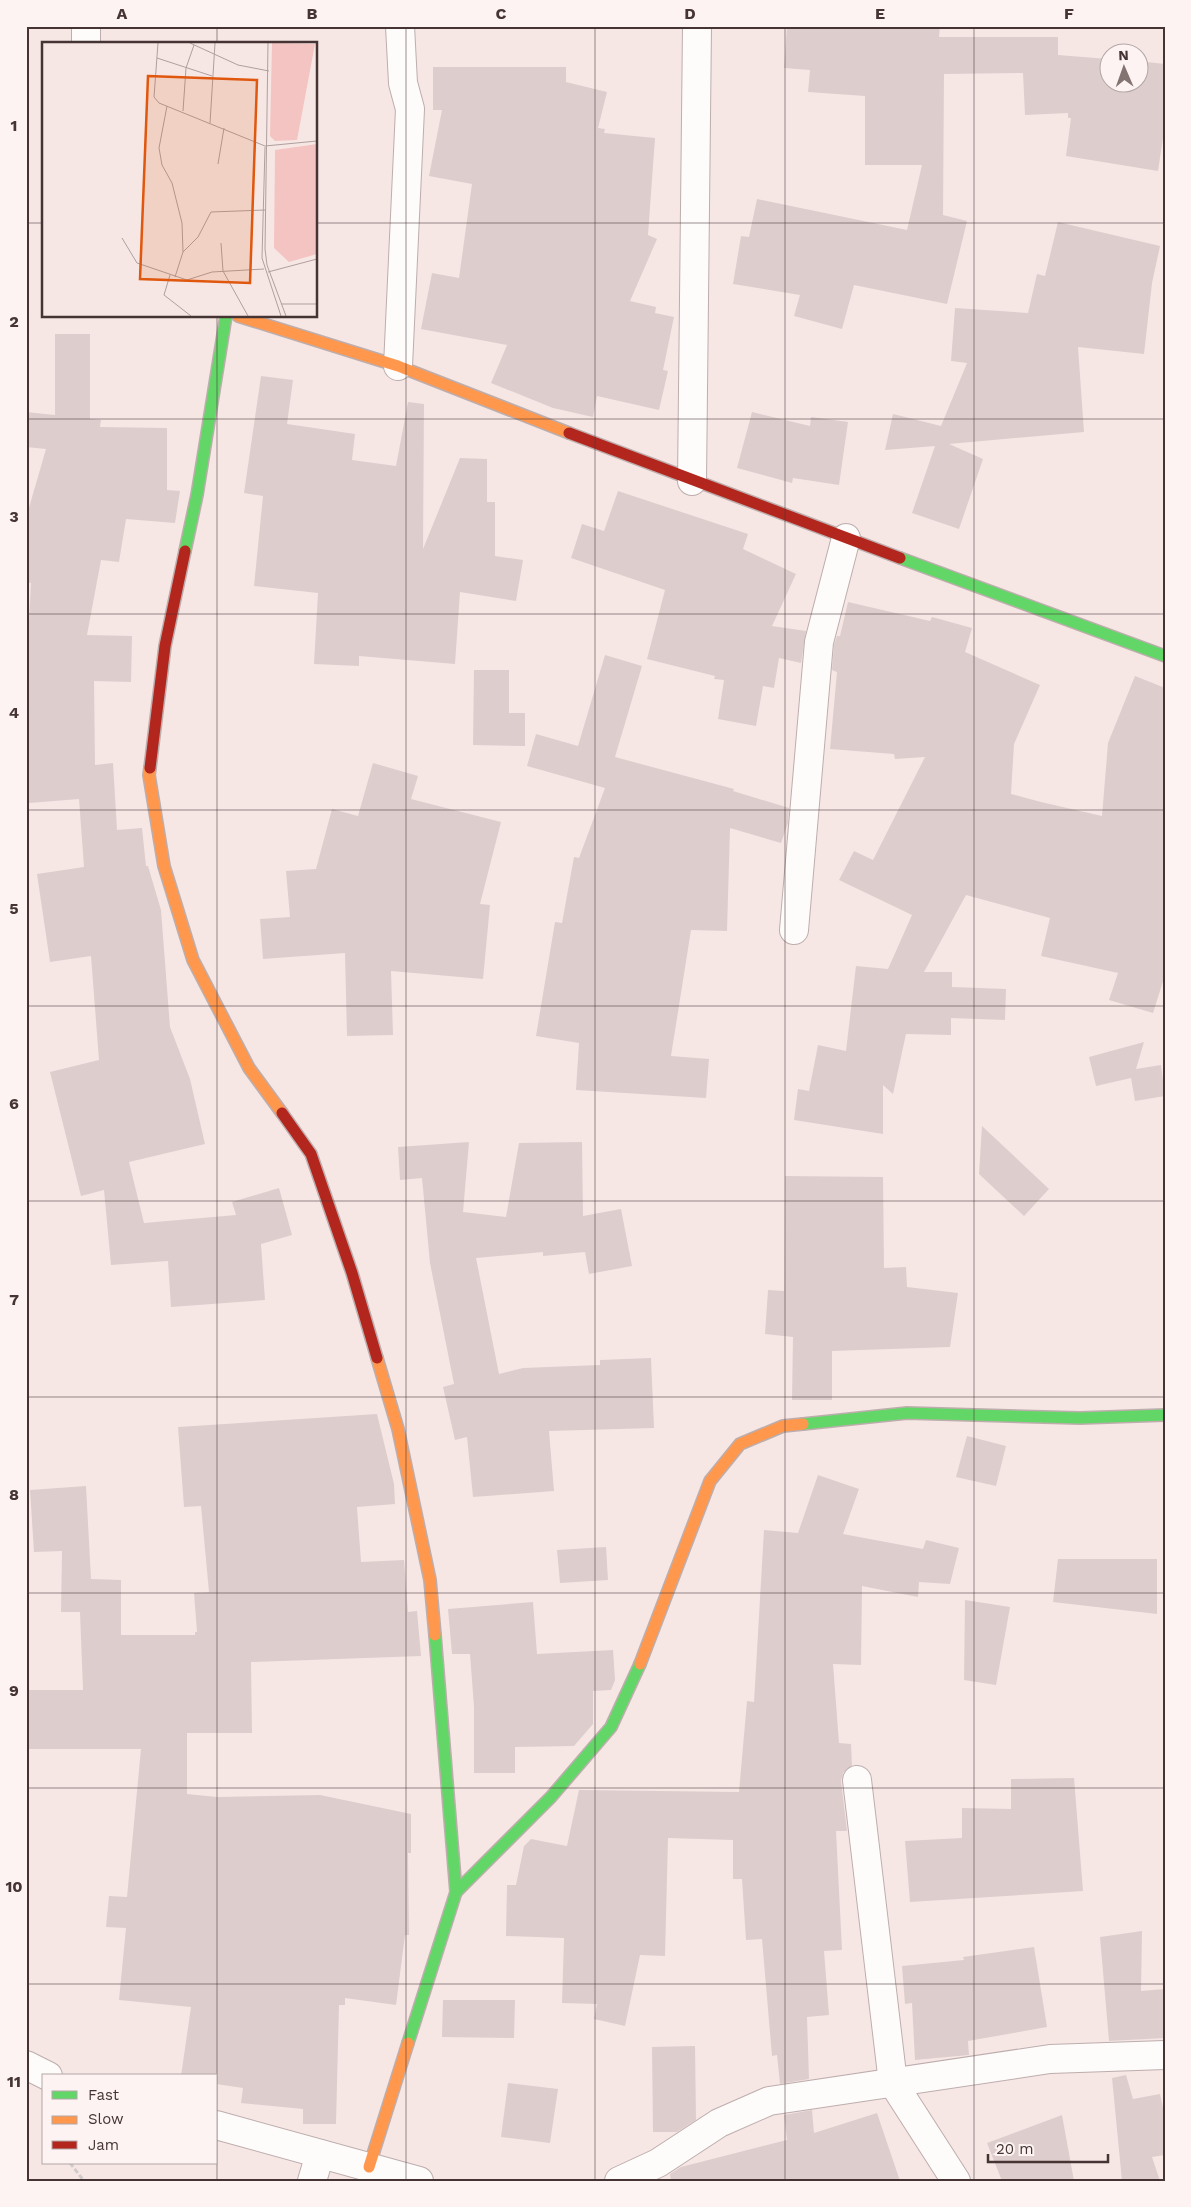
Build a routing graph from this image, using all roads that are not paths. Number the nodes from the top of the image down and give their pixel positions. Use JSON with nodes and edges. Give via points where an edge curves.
{"nodes":[{"id":1,"x":86,"y":26,"type":"edge"},
{"id":2,"x":400,"y":26,"type":"edge"},
{"id":3,"x":698,"y":26,"type":"edge"},
{"id":4,"x":86,"y":42,"type":"edge"},
{"id":5,"x":226,"y":318,"type":"edge"},
{"id":6,"x":244,"y":318,"type":"edge"},
{"id":7,"x":398,"y":366,"type":"junction"},
{"id":8,"x":692,"y":481,"type":"junction"},
{"id":9,"x":846,"y":538,"type":"junction"},
{"id":10,"x":1165,"y":656,"type":"edge"},
{"id":11,"x":794,"y":930,"type":"dead end"},
{"id":12,"x":1165,"y":1415,"type":"edge"},
{"id":13,"x":857,"y":1780,"type":"dead end"},
{"id":14,"x":456,"y":1892,"type":"junction"},
{"id":15,"x":1165,"y":2055,"type":"edge"},
{"id":16,"x":26,"y":2065,"type":"edge"},
{"id":17,"x":44,"y":2074,"type":"edge"},
{"id":18,"x":893,"y":2083,"type":"junction"},
{"id":19,"x":218,"y":2126,"type":"edge"},
{"id":20,"x":320,"y":2154,"type":"junction"},
{"id":21,"x":369,"y":2167,"type":"junction"},
{"id":22,"x":312,"y":2181,"type":"edge"},
{"id":23,"x":419,"y":2181,"type":"edge"},
{"id":24,"x":619,"y":2181,"type":"edge"},
{"id":25,"x":956,"y":2181,"type":"edge"}],
"edges":[{"from":1,"to":4,"type":"street"},
{"from":2,"to":7,"type":"street","via":[[403,83],[410,109]]},
{"from":3,"to":8,"type":"street"},
{"from":5,"to":14,"type":"street","via":[[197,495],[165,646],[149,775],[164,866],[193,960],[249,1068],[311,1154],[352,1273],[398,1429],[430,1580]]},
{"from":6,"to":7,"type":"street"},
{"from":7,"to":8,"type":"street"},
{"from":8,"to":9,"type":"street"},
{"from":9,"to":10,"type":"street"},
{"from":9,"to":11,"type":"street","via":[[819,642]]},
{"from":12,"to":14,"type":"street","via":[[1080,1418],[907,1414],[783,1426],[740,1444],[710,1481],[644,1654],[611,1727],[551,1797]]},
{"from":13,"to":18,"type":"street"},
{"from":14,"to":21,"type":"street"},
{"from":15,"to":18,"type":"street","via":[[1050,2059]]},
{"from":16,"to":17,"type":"street"},
{"from":18,"to":24,"type":"street","via":[[769,2101],[719,2123],[658,2163]]},
{"from":18,"to":25,"type":"street"},
{"from":19,"to":20,"type":"street"},
{"from":20,"to":21,"type":"street"},
{"from":20,"to":22,"type":"street"},
{"from":21,"to":23,"type":"street"}]}
